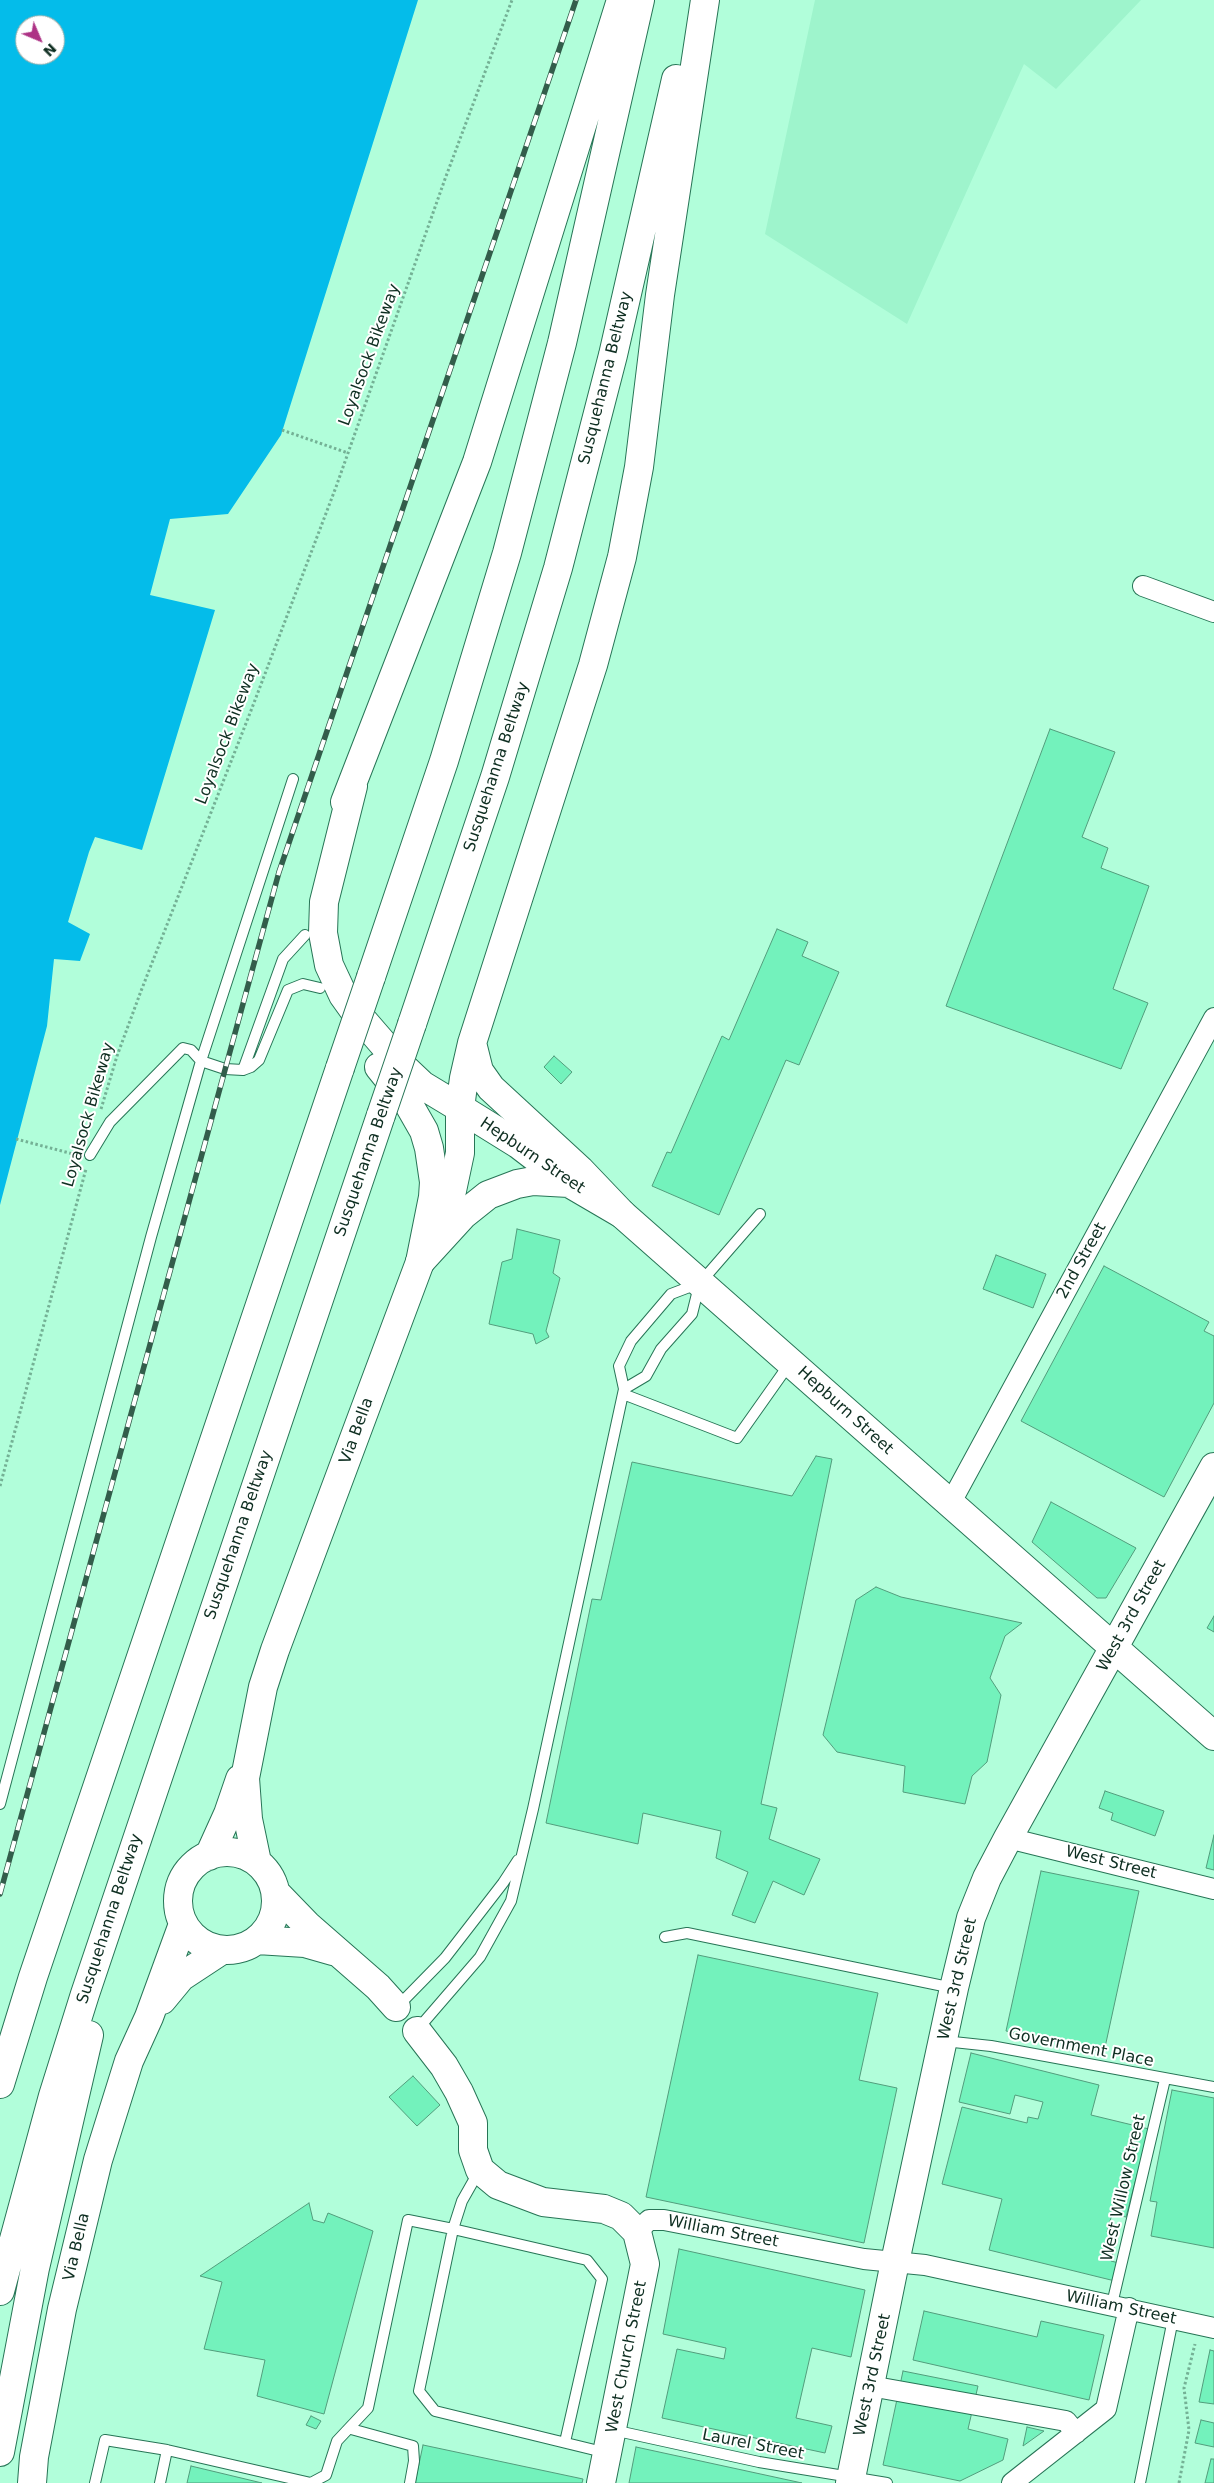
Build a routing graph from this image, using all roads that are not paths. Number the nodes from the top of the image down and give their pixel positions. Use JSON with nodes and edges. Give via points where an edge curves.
{"nodes":[{"id":1,"x":621,"y":0,"type":"edge"},
{"id":2,"x":640,"y":0,"type":"edge"},
{"id":3,"x":694,"y":0,"type":"edge"},
{"id":4,"x":705,"y":0,"type":"edge"},
{"id":5,"x":1143,"y":586,"type":"dead end"},
{"id":6,"x":1214,"y":612,"type":"edge"},
{"id":7,"x":292,"y":779,"type":"dead end"},
{"id":8,"x":353,"y":786,"type":"junction"},
{"id":9,"x":305,"y":935,"type":"junction"},
{"id":10,"x":320,"y":988,"type":"junction"},
{"id":11,"x":1214,"y":1018,"type":"edge"},
{"id":12,"x":472,"y":1043,"type":"junction"},
{"id":13,"x":202,"y":1061,"type":"junction"},
{"id":14,"x":242,"y":1070,"type":"junction"},
{"id":15,"x":460,"y":1108,"type":"junction"},
{"id":16,"x":90,"y":1155,"type":"road end"},
{"id":17,"x":569,"y":1182,"type":"junction"},
{"id":18,"x":622,"y":1214,"type":"junction"},
{"id":19,"x":760,"y":1214,"type":"dead end"},
{"id":20,"x":420,"y":1262,"type":"junction"},
{"id":21,"x":700,"y":1283,"type":"junction"},
{"id":22,"x":790,"y":1363,"type":"junction"},
{"id":23,"x":624,"y":1392,"type":"junction"},
{"id":24,"x":1214,"y":1467,"type":"edge"},
{"id":25,"x":950,"y":1504,"type":"junction"},
{"id":26,"x":1112,"y":1648,"type":"junction"},
{"id":27,"x":1214,"y":1736,"type":"edge"},
{"id":28,"x":248,"y":1756,"type":"junction"},
{"id":29,"x":0,"y":1804,"type":"edge"},
{"id":30,"x":1008,"y":1838,"type":"junction"},
{"id":31,"x":134,"y":1846,"type":"junction"},
{"id":32,"x":524,"y":1846,"type":"junction"},
{"id":33,"x":208,"y":1856,"type":"junction"},
{"id":34,"x":257,"y":1862,"type":"junction"},
{"id":35,"x":1214,"y":1889,"type":"edge"},
{"id":36,"x":278,"y":1894,"type":"junction"},
{"id":37,"x":183,"y":1924,"type":"junction"},
{"id":38,"x":665,"y":1937,"type":"dead end"},
{"id":39,"x":257,"y":1940,"type":"junction"},
{"id":40,"x":222,"y":1950,"type":"junction"},
{"id":41,"x":342,"y":1955,"type":"junction"},
{"id":42,"x":33,"y":1977,"type":"junction"},
{"id":43,"x":954,"y":1988,"type":"junction"},
{"id":44,"x":396,"y":2007,"type":"junction"},
{"id":45,"x":149,"y":2017,"type":"junction"},
{"id":46,"x":417,"y":2031,"type":"junction"},
{"id":47,"x":943,"y":2041,"type":"junction"},
{"id":48,"x":0,"y":2065,"type":"edge"},
{"id":49,"x":1165,"y":2079,"type":"junction"},
{"id":50,"x":0,"y":2084,"type":"edge"},
{"id":51,"x":1214,"y":2087,"type":"edge"},
{"id":52,"x":480,"y":2170,"type":"junction"},
{"id":53,"x":453,"y":2229,"type":"junction"},
{"id":54,"x":637,"y":2232,"type":"junction"},
{"id":55,"x":895,"y":2262,"type":"junction"},
{"id":56,"x":0,"y":2290,"type":"edge"},
{"id":57,"x":1121,"y":2306,"type":"junction"},
{"id":58,"x":1173,"y":2319,"type":"junction"},
{"id":59,"x":1207,"y":2326,"type":"edge"},
{"id":60,"x":870,"y":2386,"type":"junction"},
{"id":61,"x":351,"y":2429,"type":"junction"},
{"id":62,"x":1076,"y":2433,"type":"junction"},
{"id":63,"x":565,"y":2442,"type":"junction"},
{"id":64,"x":611,"y":2442,"type":"junction"},
{"id":65,"x":167,"y":2450,"type":"junction"},
{"id":66,"x":0,"y":2452,"type":"edge"},
{"id":67,"x":851,"y":2480,"type":"edge"},
{"id":68,"x":32,"y":2483,"type":"edge"},
{"id":69,"x":95,"y":2483,"type":"edge"},
{"id":70,"x":160,"y":2483,"type":"edge"},
{"id":71,"x":410,"y":2483,"type":"edge"},
{"id":72,"x":601,"y":2483,"type":"edge"},
{"id":73,"x":887,"y":2483,"type":"edge"},
{"id":74,"x":1012,"y":2483,"type":"edge"},
{"id":75,"x":1140,"y":2483,"type":"edge"}],
"edges":[{"from":1,"to":8,"type":"main road","via":[[477,462]]},
{"from":2,"to":42,"type":"main road","bridge":true,"via":[[562,343],[510,544],[444,761]]},
{"from":3,"to":31,"type":"main road","name":"Susquehanna Beltway","bridge":true,"via":[[613,355],[558,568],[495,777]]},
{"from":4,"to":12,"type":"main road","name":"Via Bella","via":[[660,295],[640,467],[622,557],[593,665]]},
{"from":5,"to":6,"type":"street"},
{"from":7,"to":13,"type":"lane"},
{"from":8,"to":9,"type":"main road","via":[[314,867],[306,900]]},
{"from":8,"to":15,"type":"main road","name":"Hepburn Street","via":[[324,902],[323,933],[329,965],[353,1009],[404,1068],[422,1085]]},
{"from":9,"to":10,"type":"main road","via":[[312,971]]},
{"from":9,"to":14,"type":"lane","via":[[284,959]]},
{"from":10,"to":14,"type":"lane","via":[[303,984],[288,990],[259,1060]]},
{"from":10,"to":20,"type":"main road","via":[[339,1020],[408,1103],[430,1148],[434,1182]]},
{"from":11,"to":25,"type":"street","name":"2nd Street"},
{"from":12,"to":15,"type":"main road","name":"Via Bella"},
{"from":12,"to":18,"type":"main road","via":[[479,1071],[491,1088],[580,1170]]},
{"from":13,"to":14,"type":"lane","via":[[225,1069]]},
{"from":13,"to":16,"type":"lane","via":[[191,1050],[183,1048],[110,1122]]},
{"from":13,"to":29,"type":"lane","via":[[151,1237]]},
{"from":15,"to":17,"type":"main road","name":"Hepburn Street","via":[[518,1144]]},
{"from":15,"to":20,"type":"main road","name":"Via Bella","via":[[460,1153],[454,1185],[444,1215]]},
{"from":17,"to":18,"type":"main road","name":"Hepburn Street"},
{"from":17,"to":20,"type":"main road","via":[[533,1181],[488,1195],[463,1215]]},
{"from":18,"to":21,"type":"main road","name":"Hepburn Street"},
{"from":19,"to":21,"type":"lane"},
{"from":20,"to":28,"type":"main road","name":"Via Bella","via":[[275,1650]]},
{"from":21,"to":22,"type":"main road","name":"Hepburn Street"},
{"from":21,"to":23,"type":"lane","via":[[692,1314],[661,1349],[646,1376]]},
{"from":21,"to":23,"type":"lane","via":[[671,1294],[631,1341],[619,1366]]},
{"from":22,"to":23,"type":"lane","via":[[737,1438]]},
{"from":22,"to":25,"type":"main road","name":"Hepburn Street"},
{"from":23,"to":32,"type":"lane"},
{"from":24,"to":26,"type":"main road","name":"West 3rd Street"},
{"from":25,"to":26,"type":"main road","name":"Hepburn Street"},
{"from":26,"to":27,"type":"main road","name":"Hepburn Street"},
{"from":26,"to":30,"type":"main road","name":"West 3rd Street"},
{"from":28,"to":33,"type":"main road","name":"Via Bella","via":[[228,1814]]},
{"from":28,"to":34,"type":"main road","name":"Via Bella","via":[[246,1796]]},
{"from":30,"to":35,"type":"street","name":"West Street"},
{"from":30,"to":43,"type":"main road","name":"West 3rd Street","via":[[971,1918]]},
{"from":31,"to":56,"type":"main road","name":"Susquehanna Beltway","via":[[53,2096]]},
{"from":31,"to":66,"type":"main road","via":[[55,2180]]},
{"from":32,"to":44,"type":"lane","via":[[503,1883],[445,1958]]},
{"from":32,"to":46,"type":"lane","via":[[511,1901],[498,1928],[480,1957]]},
{"from":33,"to":34,"type":"main road","via":[[231,1852]]},
{"from":33,"to":37,"type":"main road","via":[[190,1869],[182,1881],[178,1905]]},
{"from":34,"to":36,"type":"main road","via":[[274,1881]]},
{"from":36,"to":39,"type":"main road","via":[[271,1924]]},
{"from":36,"to":41,"type":"main road"},
{"from":37,"to":40,"type":"main road","via":[[200,1943]]},
{"from":37,"to":45,"type":"main road","name":"Via Bella"},
{"from":38,"to":43,"type":"lane","via":[[687,1933]]},
{"from":39,"to":40,"type":"main road","via":[[246,1946]]},
{"from":39,"to":41,"type":"main road","via":[[305,1943]]},
{"from":40,"to":45,"type":"main road","name":"Via Bella","via":[[181,1977]]},
{"from":41,"to":44,"type":"main road"},
{"from":42,"to":48,"type":"main road"},
{"from":42,"to":50,"type":"main road"},
{"from":43,"to":47,"type":"main road","name":"West 3rd Street"},
{"from":44,"to":46,"type":"street"},
{"from":45,"to":68,"type":"main road","name":"Via Bella","via":[[129,2061],[98,2160],[62,2310]]},
{"from":46,"to":52,"type":"main road","via":[[459,2092],[473,2123],[474,2150]]},
{"from":47,"to":49,"type":"lane","name":"Government Place","via":[[991,2046]]},
{"from":47,"to":55,"type":"main road","name":"West 3rd Street"},
{"from":49,"to":51,"type":"lane","name":"Government Place"},
{"from":49,"to":57,"type":"lane","name":"West Willow Street"},
{"from":52,"to":53,"type":"lane","via":[[462,2201]]},
{"from":52,"to":54,"type":"main road","via":[[498,2185],[543,2202],[604,2209],[621,2216]]},
{"from":53,"to":61,"type":"lane","via":[[408,2220],[368,2408]]},
{"from":53,"to":63,"type":"lane","name":"Laurel Street","via":[[419,2391],[436,2411]]},
{"from":53,"to":63,"type":"lane","via":[[588,2260],[602,2279]]},
{"from":54,"to":55,"type":"street","name":"William Street","via":[[654,2219]]},
{"from":54,"to":64,"type":"main road","name":"West Church Street","via":[[645,2264]]},
{"from":55,"to":57,"type":"street","name":"William Street"},
{"from":55,"to":60,"type":"main road","name":"West 3rd Street"},
{"from":57,"to":58,"type":"street","name":"William Street"},
{"from":57,"to":62,"type":"street","via":[[1106,2410]]},
{"from":58,"to":59,"type":"street","name":"William Street"},
{"from":58,"to":75,"type":"lane"},
{"from":60,"to":62,"type":"street","via":[[1066,2421]]},
{"from":60,"to":67,"type":"main road","name":"West 3rd Street"},
{"from":61,"to":65,"type":"lane","via":[[337,2441],[326,2475],[311,2483]]},
{"from":61,"to":71,"type":"lane","via":[[413,2446]]},
{"from":62,"to":74,"type":"street"},
{"from":63,"to":64,"type":"lane","name":"Laurel Street"},
{"from":64,"to":67,"type":"lane","name":"Laurel Street","via":[[759,2462]]},
{"from":64,"to":72,"type":"main road","name":"West Church Street"},
{"from":65,"to":69,"type":"lane","via":[[105,2440]]},
{"from":65,"to":70,"type":"lane"},
{"from":67,"to":73,"type":"lane","name":"Laurel Street"}]}
